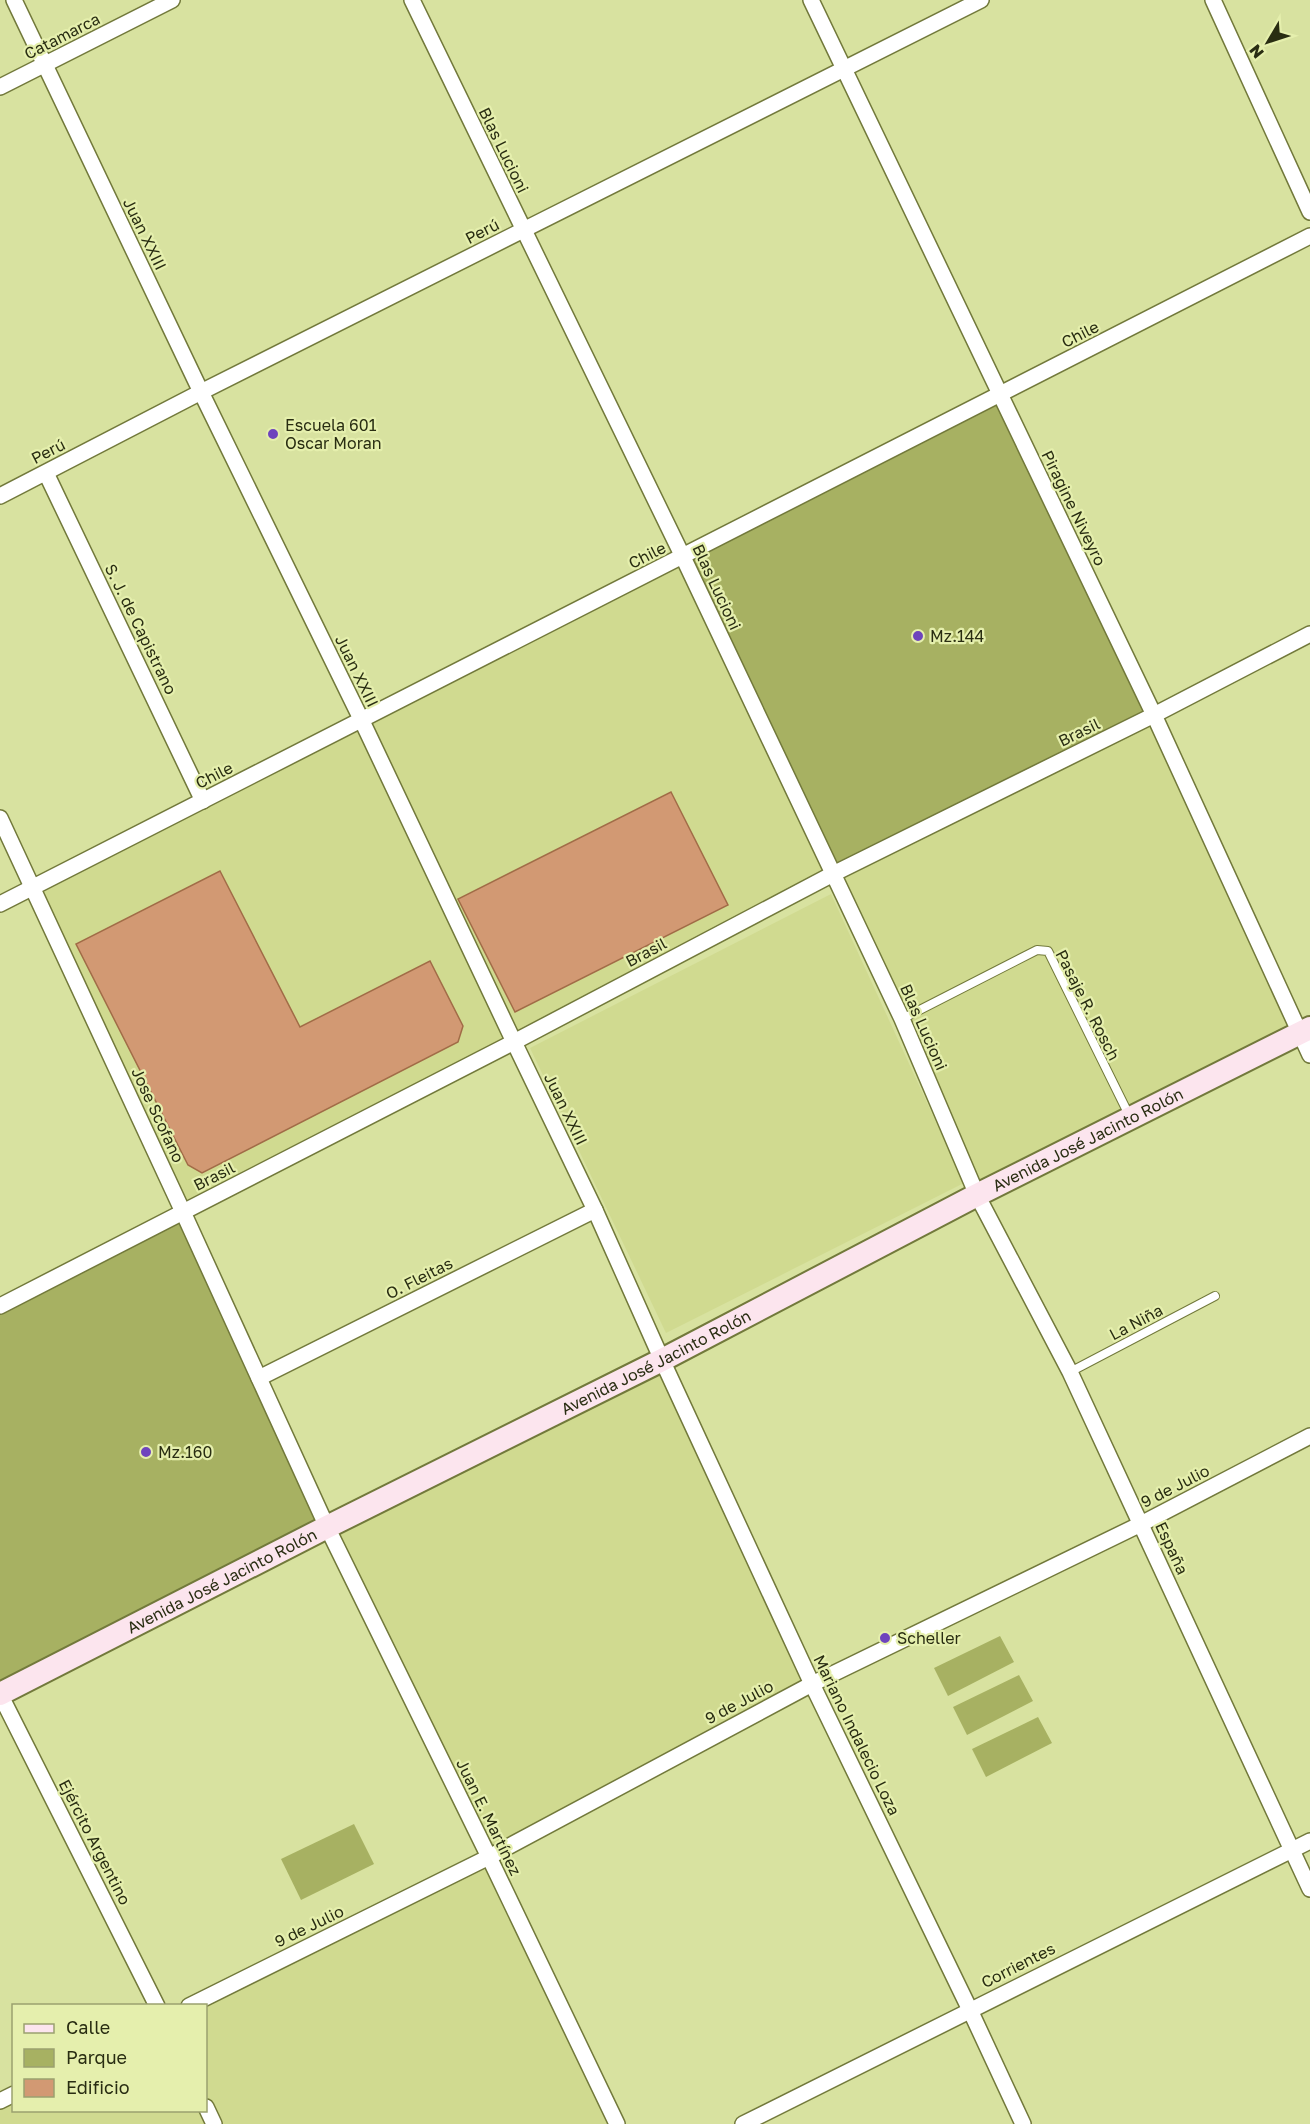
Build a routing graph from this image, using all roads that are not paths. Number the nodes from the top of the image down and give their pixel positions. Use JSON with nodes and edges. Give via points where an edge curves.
{"nodes":[{"id":1,"x":14,"y":0,"type":"edge"},
{"id":2,"x":172,"y":0,"type":"edge"},
{"id":3,"x":412,"y":0,"type":"edge"},
{"id":4,"x":811,"y":0,"type":"edge"},
{"id":5,"x":981,"y":0,"type":"edge"},
{"id":6,"x":1213,"y":0,"type":"edge"},
{"id":7,"x":44,"y":65,"type":"junction"},
{"id":8,"x":844,"y":69,"type":"junction"},
{"id":9,"x":0,"y":87,"type":"edge"},
{"id":10,"x":1310,"y":212,"type":"edge"},
{"id":11,"x":523,"y":231,"type":"junction"},
{"id":12,"x":1310,"y":236,"type":"edge"},
{"id":13,"x":201,"y":392,"type":"junction"},
{"id":14,"x":1000,"y":395,"type":"junction"},
{"id":15,"x":46,"y":473,"type":"junction"},
{"id":16,"x":0,"y":496,"type":"edge"},
{"id":17,"x":683,"y":557,"type":"junction"},
{"id":18,"x":1310,"y":634,"type":"edge"},
{"id":19,"x":1154,"y":716,"type":"junction"},
{"id":20,"x":362,"y":721,"type":"junction"},
{"id":21,"x":203,"y":801,"type":"junction"},
{"id":22,"x":0,"y":818,"type":"edge"},
{"id":23,"x":833,"y":874,"type":"junction"},
{"id":24,"x":33,"y":888,"type":"junction"},
{"id":25,"x":0,"y":904,"type":"edge"},
{"id":26,"x":902,"y":1020,"type":"junction"},
{"id":27,"x":1305,"y":1031,"type":"edge"},
{"id":28,"x":513,"y":1042,"type":"junction"},
{"id":29,"x":1310,"y":1055,"type":"edge"},
{"id":30,"x":1131,"y":1119,"type":"junction"},
{"id":31,"x":978,"y":1195,"type":"junction"},
{"id":32,"x":595,"y":1210,"type":"junction"},
{"id":33,"x":183,"y":1212,"type":"junction"},
{"id":34,"x":1215,"y":1296,"type":"dead end"},
{"id":35,"x":0,"y":1306,"type":"edge"},
{"id":36,"x":662,"y":1360,"type":"junction"},
{"id":37,"x":1070,"y":1372,"type":"junction"},
{"id":38,"x":259,"y":1378,"type":"junction"},
{"id":39,"x":1310,"y":1436,"type":"edge"},
{"id":40,"x":1141,"y":1524,"type":"junction"},
{"id":41,"x":327,"y":1527,"type":"junction"},
{"id":42,"x":812,"y":1683,"type":"junction"},
{"id":43,"x":0,"y":1694,"type":"edge"},
{"id":44,"x":1310,"y":1841,"type":"edge"},
{"id":45,"x":1291,"y":1849,"type":"junction"},
{"id":46,"x":489,"y":1857,"type":"junction"},
{"id":47,"x":1310,"y":1889,"type":"edge"},
{"id":48,"x":156,"y":2004,"type":"edge"},
{"id":49,"x":193,"y":2004,"type":"edge"},
{"id":50,"x":970,"y":2010,"type":"junction"},
{"id":51,"x":207,"y":2109,"type":"edge"},
{"id":52,"x":214,"y":2124,"type":"edge"},
{"id":53,"x":617,"y":2124,"type":"edge"},
{"id":54,"x":743,"y":2124,"type":"edge"},
{"id":55,"x":1023,"y":2124,"type":"edge"}],
"edges":[{"from":1,"to":7,"type":"street","name":"Juan XXIII"},
{"from":2,"to":7,"type":"street","name":"Catamarca"},
{"from":3,"to":11,"type":"street","name":"Blas Lucioni"},
{"from":4,"to":8,"type":"street","name":"Piragine Niveyro"},
{"from":5,"to":8,"type":"street","name":"Perú"},
{"from":6,"to":10,"type":"street"},
{"from":7,"to":9,"type":"street","name":"Catamarca"},
{"from":7,"to":13,"type":"street","name":"Juan XXIII"},
{"from":8,"to":11,"type":"street","name":"Perú"},
{"from":8,"to":14,"type":"street","name":"Piragine Niveyro"},
{"from":11,"to":13,"type":"street","name":"Perú"},
{"from":11,"to":17,"type":"street","name":"Blas Lucioni"},
{"from":12,"to":14,"type":"street","name":"Chile"},
{"from":13,"to":15,"type":"street","name":"Perú"},
{"from":13,"to":20,"type":"street","name":"Juan XXIII"},
{"from":14,"to":17,"type":"street","name":"Chile"},
{"from":14,"to":19,"type":"street","name":"Piragine Niveyro"},
{"from":15,"to":16,"type":"street","name":"Perú"},
{"from":15,"to":21,"type":"street","name":"S. J. de Capistrano"},
{"from":17,"to":20,"type":"street","name":"Chile"},
{"from":17,"to":23,"type":"street","name":"Blas Lucioni"},
{"from":18,"to":19,"type":"street","name":"Brasil"},
{"from":19,"to":23,"type":"street","name":"Brasil"},
{"from":19,"to":27,"type":"street","name":"Piragine Niveyro"},
{"from":20,"to":21,"type":"street","name":"Chile"},
{"from":20,"to":28,"type":"street","name":"Juan XXIII"},
{"from":21,"to":24,"type":"street","name":"Chile"},
{"from":22,"to":24,"type":"street","name":"Jose Scofano"},
{"from":23,"to":26,"type":"street","name":"Blas Lucioni"},
{"from":23,"to":28,"type":"street","name":"Brasil"},
{"from":24,"to":25,"type":"street","name":"Chile"},
{"from":24,"to":33,"type":"street","name":"Jose Scofano"},
{"from":26,"to":30,"type":"lane","name":"Pasaje R. Rosch","via":[[1037,950],[1048,951]]},
{"from":26,"to":31,"type":"street","name":"Blas Lucioni"},
{"from":27,"to":29,"type":"street","name":"Piragine Niveyro"},
{"from":27,"to":30,"type":"street","name":"Avenida José Jacinto Rolón"},
{"from":28,"to":32,"type":"street","name":"Juan XXIII"},
{"from":28,"to":33,"type":"street","name":"Brasil"},
{"from":30,"to":31,"type":"street","name":"Avenida José Jacinto Rolón"},
{"from":31,"to":36,"type":"street","name":"Avenida José Jacinto Rolón"},
{"from":31,"to":37,"type":"street","name":"España"},
{"from":32,"to":36,"type":"street","name":"Juan XXIII"},
{"from":32,"to":38,"type":"street","name":"O. Fleitas"},
{"from":33,"to":35,"type":"street","name":"Brasil"},
{"from":33,"to":38,"type":"street","name":"Jose Scofano"},
{"from":34,"to":37,"type":"lane","name":"La Niña"},
{"from":36,"to":41,"type":"street","name":"Avenida José Jacinto Rolón"},
{"from":36,"to":42,"type":"street","name":"Mariano Indalecio Loza"},
{"from":37,"to":40,"type":"street","name":"España"},
{"from":38,"to":41,"type":"street","name":"Jose Scofano"},
{"from":39,"to":40,"type":"street","name":"9 de Julio"},
{"from":40,"to":42,"type":"street","name":"9 de Julio"},
{"from":40,"to":45,"type":"street","name":"España"},
{"from":41,"to":43,"type":"street","name":"Avenida José Jacinto Rolón"},
{"from":41,"to":46,"type":"street","name":"Juan E. Martínez"},
{"from":42,"to":46,"type":"street","name":"9 de Julio"},
{"from":42,"to":50,"type":"street","name":"Mariano Indalecio Loza"},
{"from":43,"to":48,"type":"street","name":"Ejército Argentino"},
{"from":44,"to":45,"type":"street","name":"Corrientes"},
{"from":45,"to":47,"type":"street","name":"España"},
{"from":45,"to":50,"type":"street","name":"Corrientes"},
{"from":46,"to":49,"type":"street","name":"9 de Julio"},
{"from":46,"to":53,"type":"street","name":"Juan E. Martínez"},
{"from":50,"to":54,"type":"street","name":"Corrientes"},
{"from":50,"to":55,"type":"street","name":"Mariano Indalecio Loza"},
{"from":51,"to":52,"type":"street"}]}
